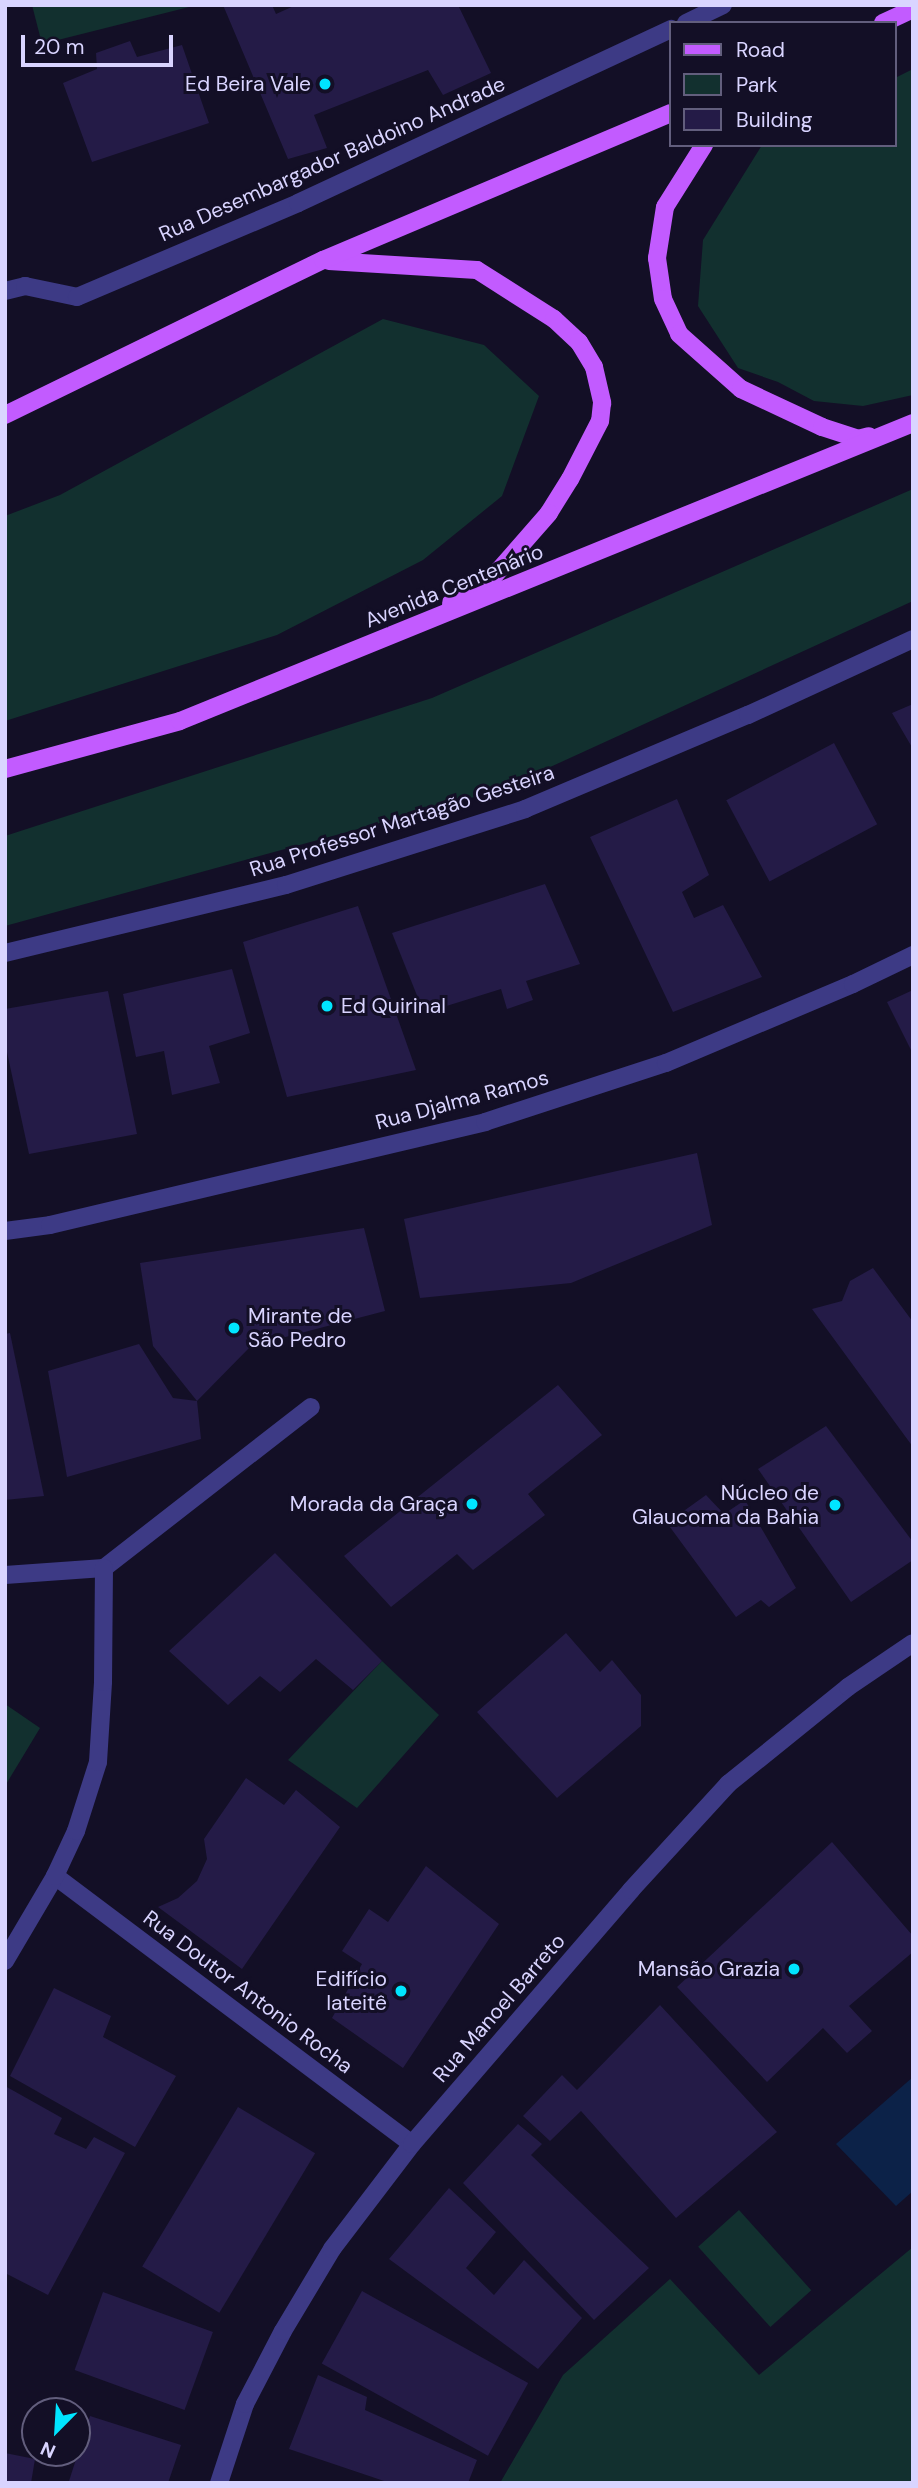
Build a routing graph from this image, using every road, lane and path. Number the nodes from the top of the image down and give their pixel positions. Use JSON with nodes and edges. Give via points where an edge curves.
{"nodes":[{"id":1,"x":723,"y":5,"type":"edge"},
{"id":2,"x":913,"y":9,"type":"edge"},
{"id":3,"x":690,"y":21,"type":"edge"},
{"id":4,"x":887,"y":21,"type":"edge"},
{"id":5,"x":670,"y":29,"type":"edge"},
{"id":6,"x":670,"y":113,"type":"edge"},
{"id":7,"x":703,"y":147,"type":"edge"},
{"id":8,"x":323,"y":260,"type":"junction"},
{"id":9,"x":5,"y":290,"type":"edge"},
{"id":10,"x":5,"y":415,"type":"edge"},
{"id":11,"x":909,"y":424,"type":"edge"},
{"id":12,"x":400,"y":634,"type":"junction"},
{"id":13,"x":913,"y":639,"type":"edge"},
{"id":14,"x":5,"y":769,"type":"edge"},
{"id":15,"x":5,"y":953,"type":"edge"},
{"id":16,"x":913,"y":955,"type":"edge"},
{"id":17,"x":5,"y":1231,"type":"edge"},
{"id":18,"x":311,"y":1407,"type":"dead end"},
{"id":19,"x":104,"y":1569,"type":"junction"},
{"id":20,"x":5,"y":1576,"type":"edge"},
{"id":21,"x":913,"y":1643,"type":"edge"},
{"id":22,"x":55,"y":1876,"type":"junction"},
{"id":23,"x":5,"y":1961,"type":"edge"},
{"id":24,"x":412,"y":2144,"type":"junction"},
{"id":25,"x":219,"y":2483,"type":"edge"}],
"edges":[{"from":1,"to":3,"type":"street"},
{"from":2,"to":4,"type":"main road"},
{"from":5,"to":9,"type":"street","name":"Rua Desembargador Baldoino Andrade","via":[[298,203],[77,297],[25,286]]},
{"from":6,"to":8,"type":"main road"},
{"from":7,"to":11,"type":"main road","via":[[665,207],[657,258],[663,299],[679,334],[741,389],[822,427],[858,439]]},
{"from":8,"to":10,"type":"main road"},
{"from":8,"to":12,"type":"main road","via":[[477,270],[554,319],[579,342],[594,367],[602,403],[592,438],[549,513],[492,578]]},
{"from":11,"to":12,"type":"main road","name":"Avenida Centenário"},
{"from":12,"to":14,"type":"main road","name":"Avenida Centenário","via":[[180,721]]},
{"from":13,"to":15,"type":"street","name":"Rua Professor Martagão Gesteira","via":[[525,809],[286,885]]},
{"from":16,"to":17,"type":"street","name":"Rua Djalma Ramos","via":[[666,1063],[485,1122],[50,1225]]},
{"from":18,"to":19,"type":"street"},
{"from":19,"to":20,"type":"street"},
{"from":19,"to":22,"type":"street","via":[[98,1762],[76,1831]]},
{"from":21,"to":24,"type":"street","name":"Rua Manoel Barreto","via":[[848,1687],[728,1784]]},
{"from":22,"to":23,"type":"street"},
{"from":22,"to":24,"type":"street","name":"Rua Doutor Antonio Rocha"},
{"from":24,"to":25,"type":"street","name":"Rua Manoel Barreto","via":[[332,2249],[283,2331],[245,2404]]}]}
